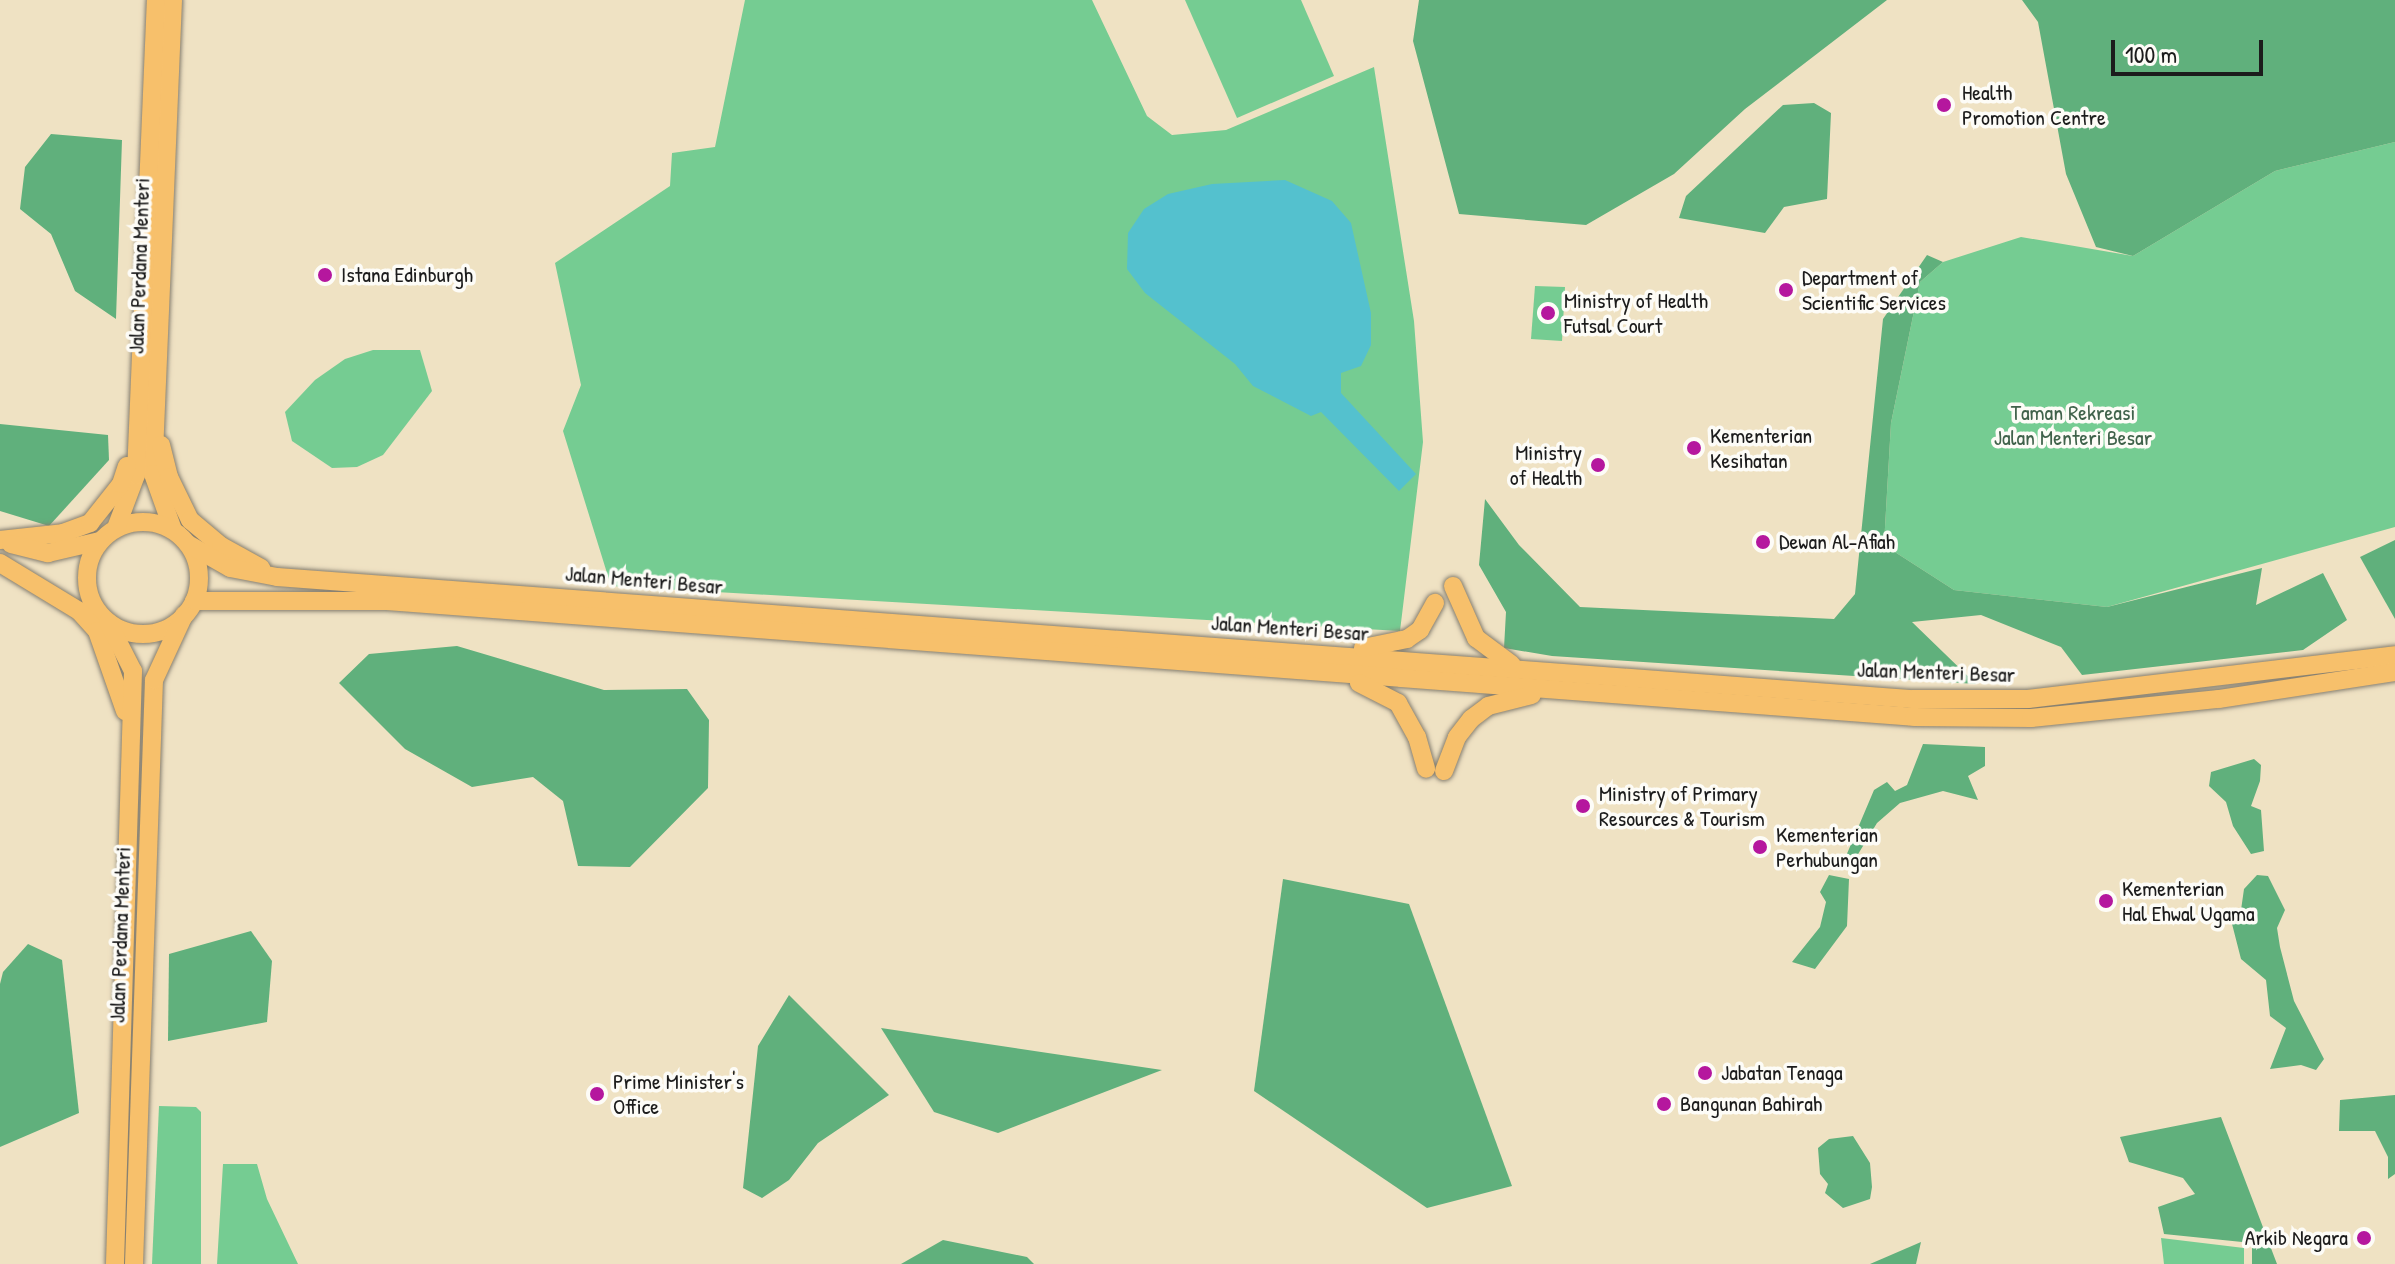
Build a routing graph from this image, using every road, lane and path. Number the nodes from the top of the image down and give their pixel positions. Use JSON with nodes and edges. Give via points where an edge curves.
{"nodes":[{"id":1,"x":156,"y":0,"type":"edge"},
{"id":2,"x":173,"y":0,"type":"edge"},
{"id":3,"x":148,"y":428,"type":"junction"},
{"id":4,"x":116,"y":528,"type":"junction"},
{"id":5,"x":173,"y":530,"type":"junction"},
{"id":6,"x":0,"y":541,"type":"edge"},
{"id":7,"x":100,"y":541,"type":"junction"},
{"id":8,"x":188,"y":544,"type":"junction"},
{"id":9,"x":0,"y":563,"type":"edge"},
{"id":10,"x":277,"y":577,"type":"junction"},
{"id":11,"x":1453,"y":586,"type":"dead end"},
{"id":12,"x":387,"y":592,"type":"junction"},
{"id":13,"x":1435,"y":603,"type":"dead end"},
{"id":14,"x":189,"y":608,"type":"junction"},
{"id":15,"x":101,"y":615,"type":"junction"},
{"id":16,"x":1300,"y":653,"type":"junction"},
{"id":17,"x":2395,"y":655,"type":"edge"},
{"id":18,"x":1522,"y":669,"type":"junction"},
{"id":19,"x":2395,"y":672,"type":"edge"},
{"id":20,"x":1339,"y":675,"type":"junction"},
{"id":21,"x":1570,"y":691,"type":"junction"},
{"id":22,"x":131,"y":733,"type":"junction"},
{"id":23,"x":139,"y":1095,"type":"junction"},
{"id":24,"x":116,"y":1229,"type":"junction"},
{"id":25,"x":115,"y":1264,"type":"edge"},
{"id":26,"x":134,"y":1264,"type":"edge"}],
"edges":[{"from":1,"to":3,"type":"main road","name":"Jalan Perdana Menteri"},
{"from":2,"to":3,"type":"main road","name":"Jalan Perdana Menteri"},
{"from":3,"to":4,"type":"main road","name":"Jalan Perdana Menteri"},
{"from":3,"to":5,"type":"main road","name":"Jalan Perdana Menteri","via":[[153,474]]},
{"from":3,"to":6,"type":"main road","via":[[121,484],[90,523],[63,533]]},
{"from":3,"to":10,"type":"main road","via":[[190,520],[221,546]]},
{"from":4,"to":5,"type":"main road","via":[[145,522]]},
{"from":4,"to":7,"type":"main road"},
{"from":5,"to":8,"type":"main road"},
{"from":6,"to":7,"type":"main road","via":[[48,553]]},
{"from":7,"to":15,"type":"main road","via":[[86,572]]},
{"from":8,"to":10,"type":"main road","name":"Jalan Menteri Besar","via":[[230,568]]},
{"from":8,"to":14,"type":"main road","via":[[199,573]]},
{"from":9,"to":15,"type":"main road","via":[[47,577]]},
{"from":9,"to":22,"type":"main road","via":[[57,593],[97,631],[115,671]]},
{"from":10,"to":12,"type":"main road","name":"Jalan Menteri Besar"},
{"from":11,"to":18,"type":"main road","via":[[1476,638],[1497,658]]},
{"from":12,"to":14,"type":"main road","name":"Jalan Menteri Besar"},
{"from":12,"to":16,"type":"main road","name":"Jalan Menteri Besar"},
{"from":12,"to":20,"type":"main road","name":"Jalan Menteri Besar"},
{"from":13,"to":16,"type":"main road","via":[[1420,630],[1390,646]]},
{"from":14,"to":15,"type":"main road","via":[[151,633],[124,631]]},
{"from":14,"to":23,"type":"main road","name":"Jalan Perdana Menteri","via":[[154,680]]},
{"from":15,"to":22,"type":"main road","name":"Jalan Perdana Menteri","via":[[133,671]]},
{"from":16,"to":18,"type":"main road","name":"Jalan Menteri Besar"},
{"from":17,"to":18,"type":"main road","name":"Jalan Menteri Besar","via":[[2028,699],[1912,699]]},
{"from":19,"to":21,"type":"main road","name":"Jalan Menteri Besar","via":[[2219,699],[2031,718],[1914,717]]},
{"from":20,"to":21,"type":"main road","name":"Jalan Menteri Besar"},
{"from":20,"to":21,"type":"main road","via":[[1398,703],[1435,770],[1457,737],[1488,706]]},
{"from":22,"to":24,"type":"main road","name":"Jalan Perdana Menteri"},
{"from":23,"to":24,"type":"main road","via":[[129,1107],[125,1209]]},
{"from":23,"to":26,"type":"main road","name":"Jalan Perdana Menteri"},
{"from":24,"to":25,"type":"main road","name":"Jalan Perdana Menteri"}]}
